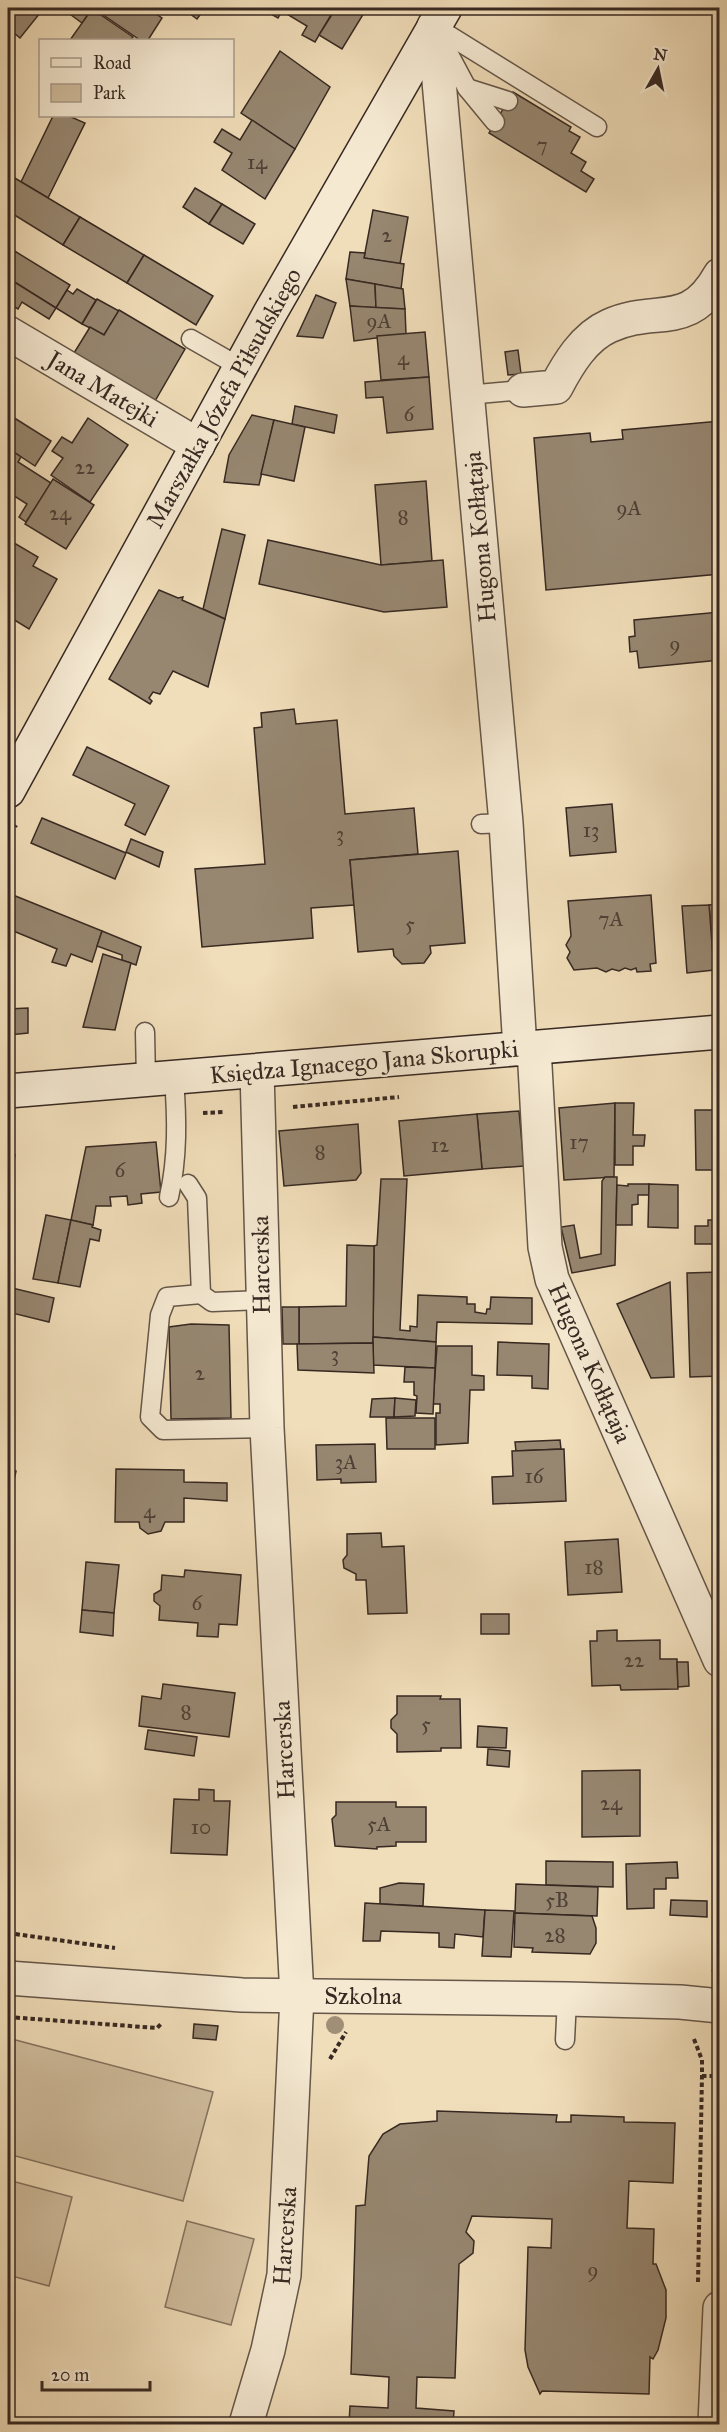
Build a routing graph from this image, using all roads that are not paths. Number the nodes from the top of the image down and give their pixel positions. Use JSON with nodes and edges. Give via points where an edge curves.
{"nodes":[{"id":1,"x":440,"y":17,"type":"edge"},
{"id":2,"x":466,"y":88,"type":"junction"},
{"id":3,"x":508,"y":101,"type":"dead end"},
{"id":4,"x":495,"y":122,"type":"dead end"},
{"id":5,"x":597,"y":127,"type":"dead end"},
{"id":6,"x":720,"y":275,"type":"edge"},
{"id":7,"x":8,"y":333,"type":"edge"},
{"id":8,"x":191,"y":339,"type":"dead end"},
{"id":9,"x":240,"y":367,"type":"junction"},
{"id":10,"x":523,"y":390,"type":"joint"},
{"id":11,"x":467,"y":395,"type":"junction"},
{"id":12,"x":198,"y":445,"type":"junction"},
{"id":13,"x":8,"y":791,"type":"edge"},
{"id":14,"x":145,"y":1032,"type":"dead end"},
{"id":15,"x":720,"y":1032,"type":"edge"},
{"id":16,"x":527,"y":1048,"type":"junction"},
{"id":17,"x":256,"y":1071,"type":"junction"},
{"id":18,"x":160,"y":1079,"type":"junction"},
{"id":19,"x":8,"y":1091,"type":"edge"},
{"id":20,"x":188,"y":1184,"type":"dead end"},
{"id":21,"x":169,"y":1197,"type":"dead end"},
{"id":22,"x":201,"y":1294,"type":"junction"},
{"id":23,"x":262,"y":1300,"type":"junction"},
{"id":24,"x":267,"y":1428,"type":"junction"},
{"id":25,"x":720,"y":1660,"type":"edge"},
{"id":26,"x":8,"y":1978,"type":"edge"},
{"id":27,"x":297,"y":1996,"type":"junction"},
{"id":28,"x":567,"y":1999,"type":"junction"},
{"id":29,"x":720,"y":2006,"type":"edge"},
{"id":30,"x":565,"y":2040,"type":"dead end"},
{"id":31,"x":708,"y":2300,"type":"edge"},
{"id":32,"x":718,"y":2392,"type":"edge"},
{"id":33,"x":246,"y":2424,"type":"edge"},
{"id":34,"x":715,"y":2424,"type":"edge"}],
"edges":[{"from":1,"to":2,"type":"lane"},
{"from":1,"to":5,"type":"lane"},
{"from":1,"to":9,"type":"street","name":"Marszałka Józefa Piłsudskiego"},
{"from":1,"to":11,"type":"street","name":"Hugona Kołłątaja"},
{"from":2,"to":3,"type":"lane"},
{"from":2,"to":4,"type":"lane"},
{"from":6,"to":10,"type":"street","via":[[702,302],[692,308],[635,317],[607,326],[574,355],[556,387]]},
{"from":7,"to":12,"type":"street","name":"Jana Matejki"},
{"from":8,"to":9,"type":"lane"},
{"from":9,"to":12,"type":"street","name":"Marszałka Józefa Piłsudskiego"},
{"from":10,"to":11,"type":"lane"},
{"from":11,"to":16,"type":"street","name":"Hugona Kołłątaja","via":[[493,824]]},
{"from":12,"to":13,"type":"street","name":"Marszałka Józefa Piłsudskiego"},
{"from":14,"to":18,"type":"lane"},
{"from":15,"to":16,"type":"street","name":"Księdza Ignacego Jana Skorupki"},
{"from":16,"to":17,"type":"street","name":"Księdza Ignacego Jana Skorupki"},
{"from":16,"to":25,"type":"street","name":"Hugona Kołłątaja","via":[[545,1247],[552,1279]]},
{"from":17,"to":18,"type":"street","name":"Księdza Ignacego Jana Skorupki"},
{"from":17,"to":23,"type":"street","name":"Harcerska"},
{"from":18,"to":19,"type":"street","name":"Księdza Ignacego Jana Skorupki"},
{"from":18,"to":21,"type":"lane","via":[[177,1119],[176,1160]]},
{"from":20,"to":22,"type":"lane","via":[[197,1198]]},
{"from":22,"to":23,"type":"lane","via":[[212,1302]]},
{"from":22,"to":24,"type":"lane","via":[[166,1298],[160,1315],[150,1417],[163,1430]]},
{"from":23,"to":24,"type":"street","name":"Harcerska"},
{"from":24,"to":27,"type":"street","name":"Harcerska"},
{"from":26,"to":27,"type":"street","name":"Szkolna"},
{"from":27,"to":28,"type":"street","name":"Szkolna"},
{"from":27,"to":33,"type":"street","name":"Harcerska","via":[[284,2275],[268,2350]]},
{"from":28,"to":29,"type":"street","name":"Szkolna"},
{"from":28,"to":30,"type":"lane"},
{"from":31,"to":32,"type":"street"},
{"from":32,"to":34,"type":"street"}]}
